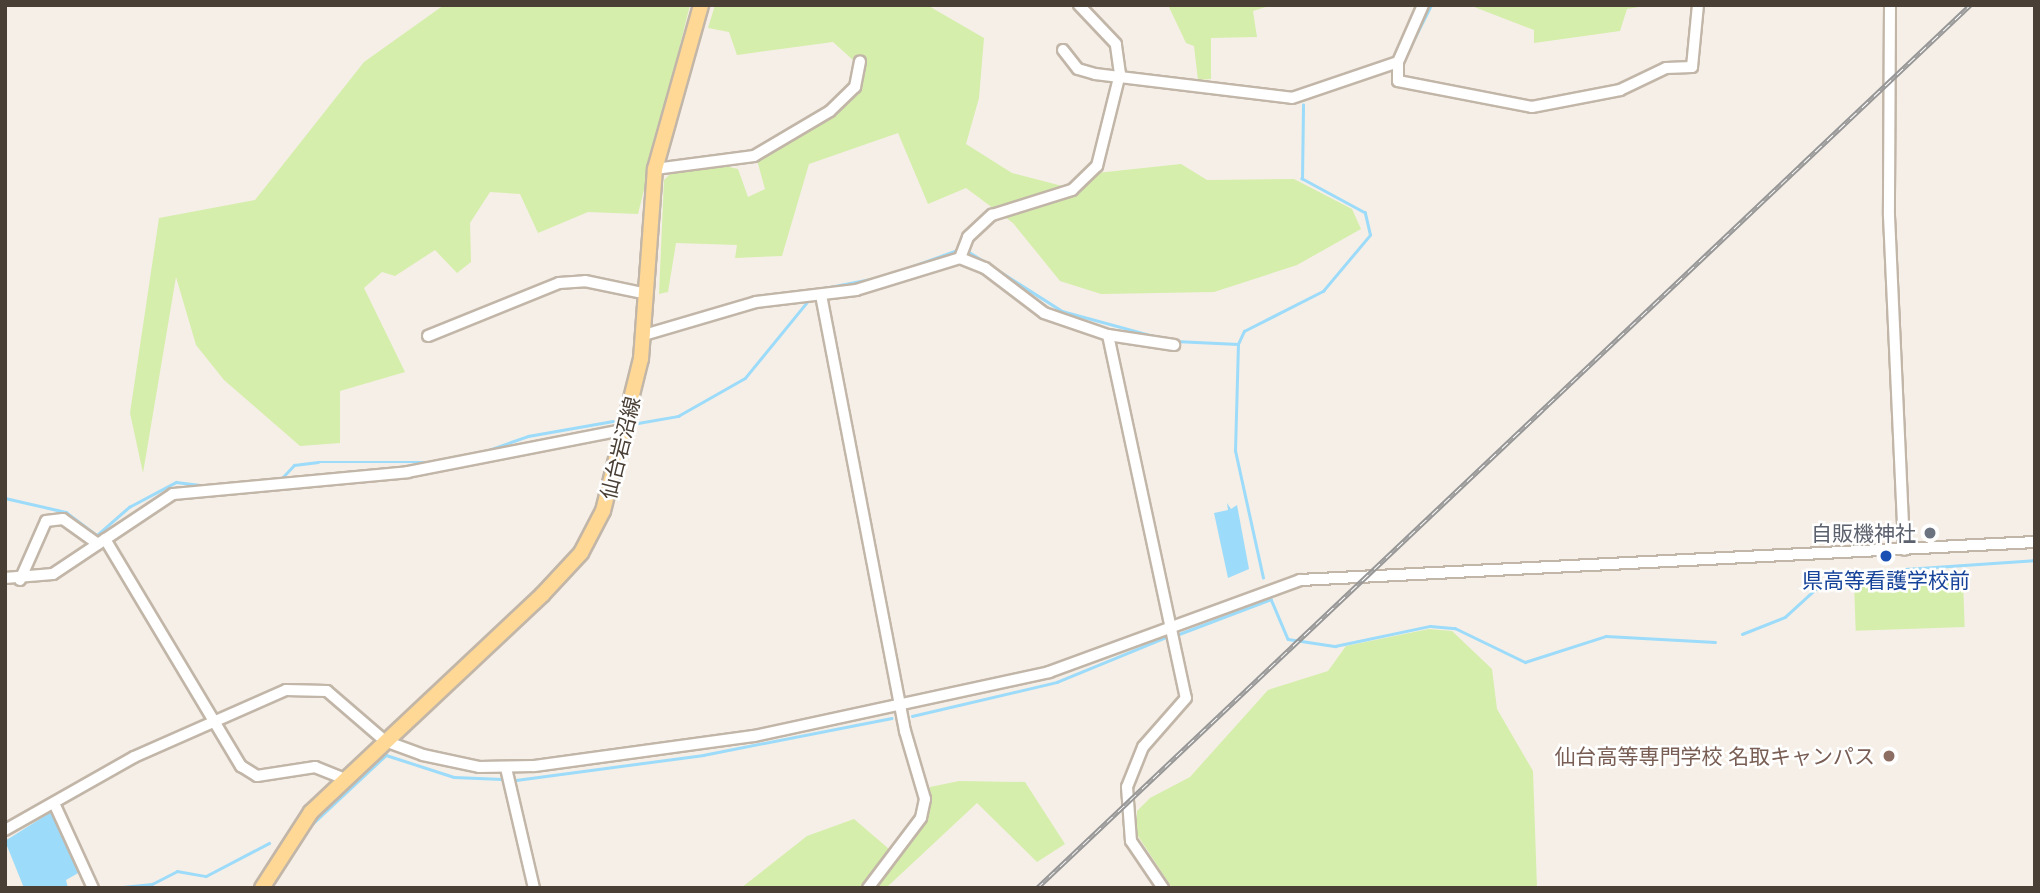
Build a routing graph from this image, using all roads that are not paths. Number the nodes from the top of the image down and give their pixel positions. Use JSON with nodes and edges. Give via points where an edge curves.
{"nodes":[{"id":1,"x":701,"y":5,"type":"edge"},
{"id":2,"x":1079,"y":5,"type":"edge"},
{"id":3,"x":1423,"y":5,"type":"edge"},
{"id":4,"x":1698,"y":5,"type":"edge"},
{"id":5,"x":1890,"y":5,"type":"edge"},
{"id":6,"x":1063,"y":50,"type":"dead end"},
{"id":7,"x":860,"y":61,"type":"dead end"},
{"id":8,"x":1398,"y":62,"type":"junction"},
{"id":9,"x":1119,"y":74,"type":"junction"},
{"id":10,"x":655,"y":169,"type":"junction"},
{"id":11,"x":961,"y":252,"type":"junction"},
{"id":12,"x":647,"y":294,"type":"junction"},
{"id":13,"x":821,"y":295,"type":"junction"},
{"id":14,"x":644,"y":335,"type":"junction"},
{"id":15,"x":1108,"y":335,"type":"junction"},
{"id":16,"x":428,"y":336,"type":"dead end"},
{"id":17,"x":1174,"y":345,"type":"dead end"},
{"id":18,"x":627,"y":429,"type":"junction"},
{"id":19,"x":101,"y":541,"type":"junction"},
{"id":20,"x":2035,"y":542,"type":"edge"},
{"id":21,"x":1904,"y":550,"type":"junction"},
{"id":22,"x":5,"y":578,"type":"edge"},
{"id":23,"x":20,"y":580,"type":"junction"},
{"id":24,"x":1168,"y":626,"type":"junction"},
{"id":25,"x":900,"y":706,"type":"junction"},
{"id":26,"x":214,"y":720,"type":"junction"},
{"id":27,"x":385,"y":741,"type":"junction"},
{"id":28,"x":506,"y":768,"type":"junction"},
{"id":29,"x":345,"y":779,"type":"junction"},
{"id":30,"x":54,"y":803,"type":"junction"},
{"id":31,"x":5,"y":830,"type":"edge"},
{"id":32,"x":93,"y":888,"type":"edge"},
{"id":33,"x":262,"y":888,"type":"edge"},
{"id":34,"x":534,"y":888,"type":"edge"},
{"id":35,"x":868,"y":888,"type":"edge"},
{"id":36,"x":1163,"y":888,"type":"edge"}],
"edges":[{"from":1,"to":10,"type":"main road","name":"仙台岩沼線"},
{"from":2,"to":9,"type":"street","via":[[1116,44]]},
{"from":3,"to":8,"type":"street"},
{"from":4,"to":8,"type":"street","via":[[1695,65],[1666,68],[1568,103],[1532,107],[1398,81]]},
{"from":5,"to":21,"type":"street","via":[[1889,216]]},
{"from":6,"to":9,"type":"street","via":[[1078,69]]},
{"from":7,"to":10,"type":"street","via":[[855,87],[830,111],[754,156]]},
{"from":8,"to":9,"type":"street","via":[[1292,98],[1220,94]]},
{"from":9,"to":11,"type":"street","via":[[1105,148],[1084,181],[992,215]]},
{"from":10,"to":12,"type":"main road","name":"仙台岩沼線"},
{"from":11,"to":13,"type":"street"},
{"from":11,"to":15,"type":"street","via":[[1044,313]]},
{"from":12,"to":14,"type":"main road","name":"仙台岩沼線"},
{"from":12,"to":16,"type":"street","via":[[585,281],[559,283]]},
{"from":13,"to":14,"type":"street","via":[[756,302]]},
{"from":13,"to":25,"type":"street"},
{"from":14,"to":18,"type":"main road","name":"仙台岩沼線"},
{"from":15,"to":17,"type":"street"},
{"from":15,"to":24,"type":"street"},
{"from":18,"to":19,"type":"street","via":[[408,472],[173,494]]},
{"from":18,"to":27,"type":"main road","name":"仙台岩沼線","via":[[608,500],[581,553]]},
{"from":19,"to":23,"type":"street","via":[[53,574]]},
{"from":19,"to":23,"type":"street","via":[[63,519],[46,521]]},
{"from":19,"to":26,"type":"street"},
{"from":20,"to":21,"type":"street"},
{"from":21,"to":24,"type":"street","via":[[1300,580]]},
{"from":22,"to":23,"type":"street"},
{"from":24,"to":25,"type":"street","via":[[1069,667]]},
{"from":24,"to":36,"type":"street","via":[[1186,698],[1143,747],[1127,787],[1131,841]]},
{"from":25,"to":28,"type":"street","via":[[718,741]]},
{"from":25,"to":35,"type":"street","via":[[925,809]]},
{"from":26,"to":27,"type":"street","via":[[307,687],[345,702]]},
{"from":26,"to":29,"type":"street","via":[[241,766],[257,776],[315,767]]},
{"from":26,"to":30,"type":"street"},
{"from":27,"to":28,"type":"street","via":[[453,763]]},
{"from":27,"to":29,"type":"main road","name":"仙台岩沼線"},
{"from":28,"to":34,"type":"street"},
{"from":29,"to":33,"type":"main road","name":"仙台岩沼線","via":[[295,832]]},
{"from":30,"to":31,"type":"street"},
{"from":30,"to":32,"type":"street"}]}
